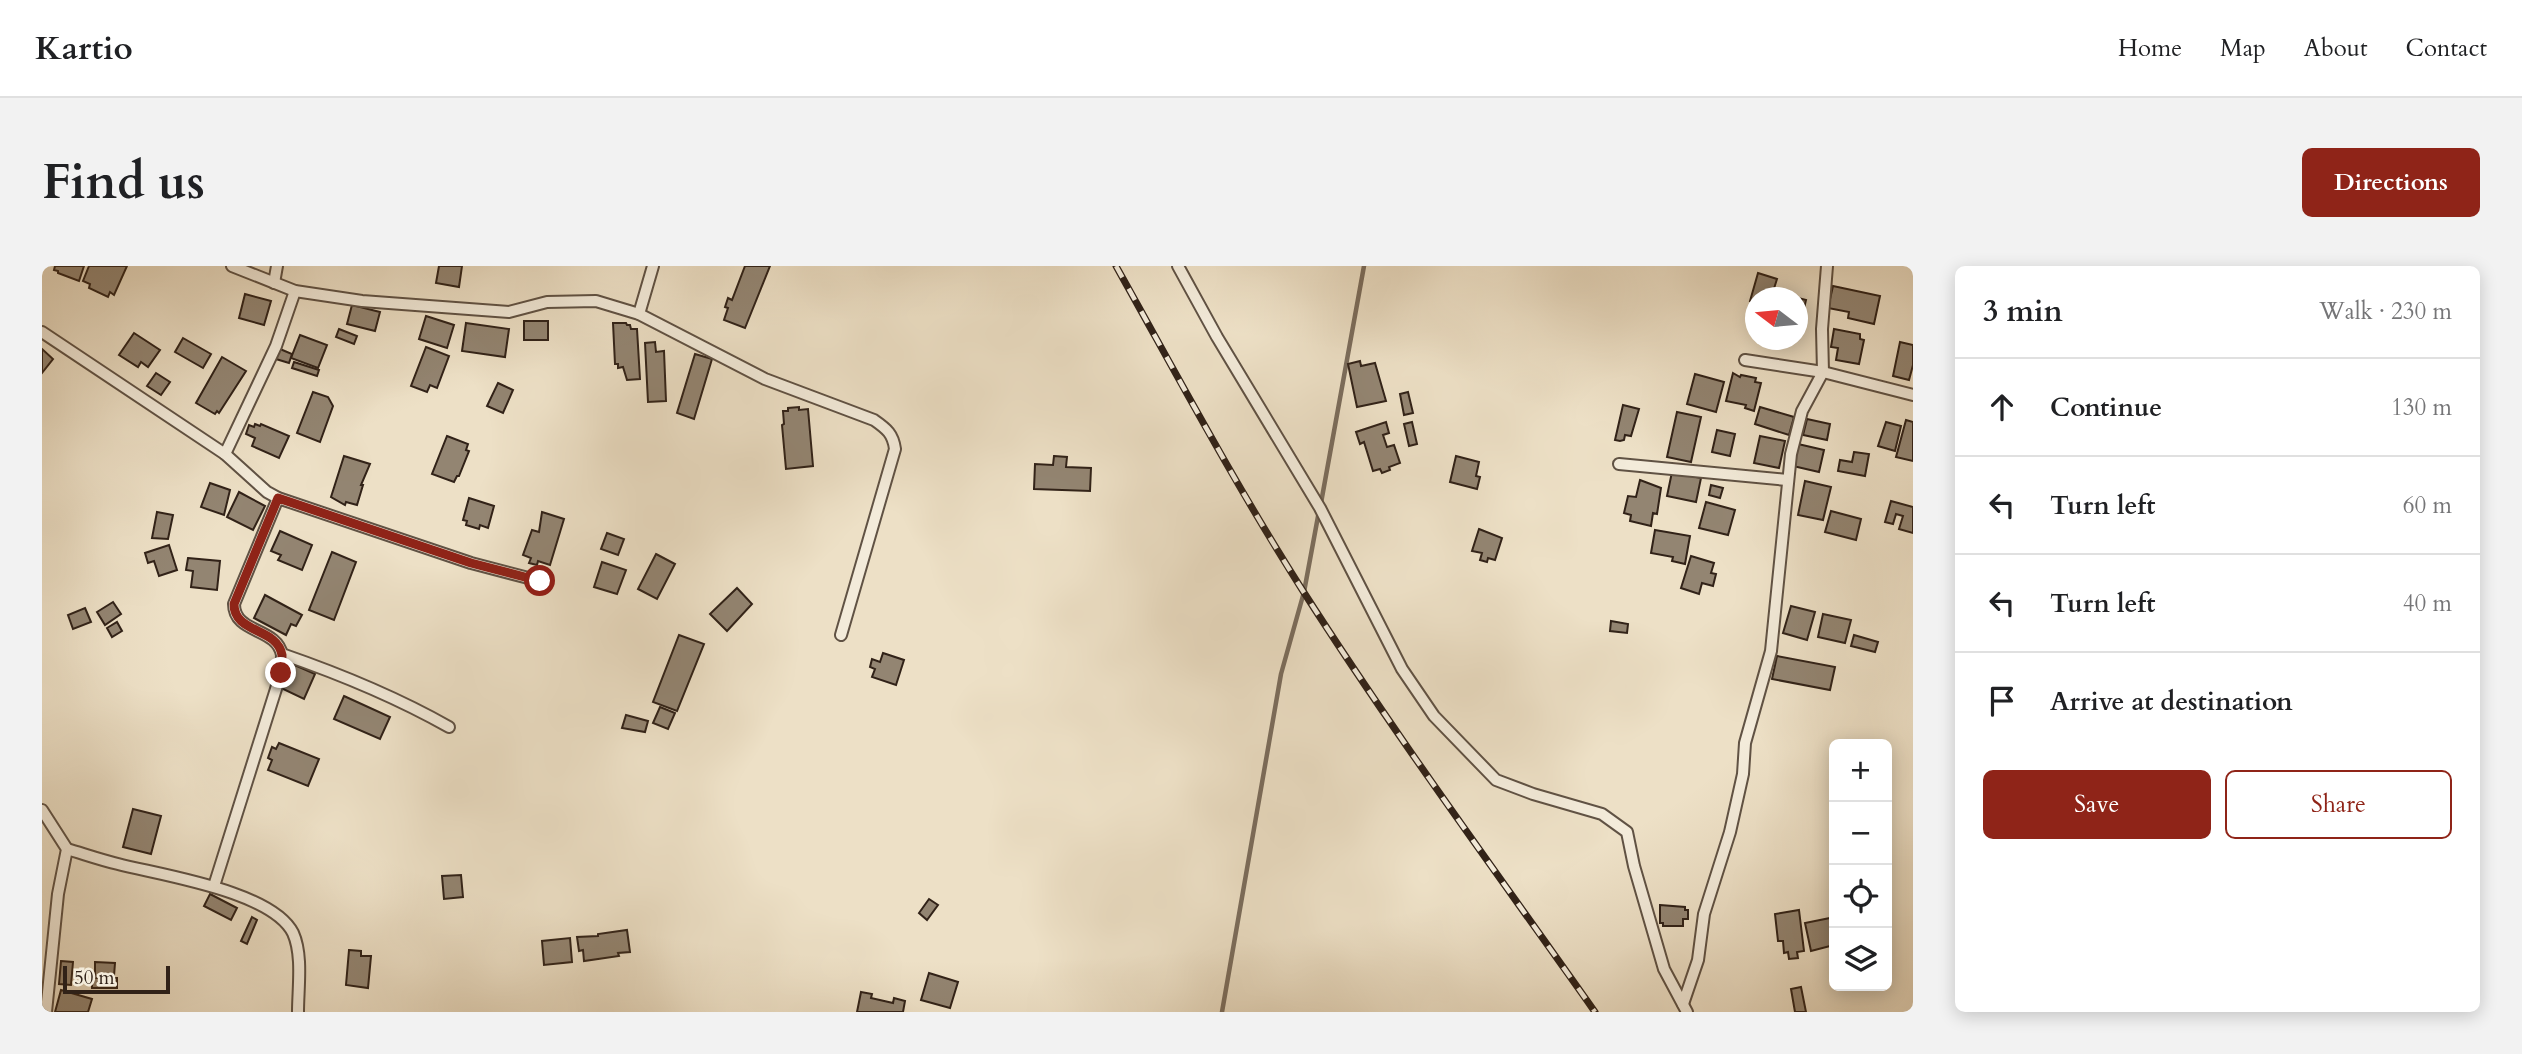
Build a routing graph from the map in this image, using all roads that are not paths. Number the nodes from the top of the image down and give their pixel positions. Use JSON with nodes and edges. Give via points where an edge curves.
{"nodes":[{"id":1,"x":232,"y":266,"type":"edge"},
{"id":2,"x":277,"y":266,"type":"edge"},
{"id":3,"x":653,"y":266,"type":"edge"},
{"id":4,"x":1178,"y":266,"type":"edge"},
{"id":5,"x":1827,"y":266,"type":"edge"},
{"id":6,"x":274,"y":283,"type":"junction"},
{"id":7,"x":295,"y":291,"type":"junction"},
{"id":8,"x":639,"y":314,"type":"junction"},
{"id":9,"x":42,"y":332,"type":"edge"},
{"id":10,"x":1745,"y":360,"type":"dead end"},
{"id":11,"x":1823,"y":372,"type":"junction"},
{"id":12,"x":1913,"y":395,"type":"edge"},
{"id":13,"x":225,"y":454,"type":"junction"},
{"id":14,"x":1619,"y":464,"type":"dead end"},
{"id":15,"x":1787,"y":480,"type":"junction"},
{"id":16,"x":278,"y":498,"type":"junction"},
{"id":17,"x":540,"y":581,"type":"dead end"},
{"id":18,"x":841,"y":635,"type":"dead end"},
{"id":19,"x":282,"y":654,"type":"junction"},
{"id":20,"x":449,"y":727,"type":"dead end"},
{"id":21,"x":42,"y":810,"type":"edge"},
{"id":22,"x":67,"y":849,"type":"junction"},
{"id":23,"x":214,"y":886,"type":"junction"},
{"id":24,"x":46,"y":950,"type":"edge"},
{"id":25,"x":1685,"y":1008,"type":"edge"},
{"id":26,"x":46,"y":1012,"type":"edge"},
{"id":27,"x":298,"y":1012,"type":"edge"}],
"edges":[{"from":1,"to":6,"type":"street"},
{"from":2,"to":6,"type":"street"},
{"from":3,"to":8,"type":"street"},
{"from":4,"to":25,"type":"street","via":[[1320,508],[1402,669],[1434,716],[1496,780],[1602,814],[1627,832],[1664,969]]},
{"from":5,"to":11,"type":"street"},
{"from":6,"to":7,"type":"street"},
{"from":7,"to":8,"type":"street","via":[[509,312],[547,302],[596,302]]},
{"from":7,"to":13,"type":"street","via":[[276,346]]},
{"from":8,"to":18,"type":"street","via":[[765,379],[874,420],[894,438],[895,449]]},
{"from":9,"to":13,"type":"street"},
{"from":10,"to":11,"type":"street"},
{"from":11,"to":12,"type":"street"},
{"from":11,"to":15,"type":"street","via":[[1801,411]]},
{"from":13,"to":16,"type":"street"},
{"from":14,"to":15,"type":"street"},
{"from":15,"to":25,"type":"street","via":[[1771,651],[1745,743],[1730,832],[1704,914]]},
{"from":16,"to":17,"type":"street","via":[[471,563]]},
{"from":16,"to":19,"type":"street","via":[[234,613],[240,622],[274,640]]},
{"from":19,"to":20,"type":"street","via":[[416,708]]},
{"from":19,"to":23,"type":"street","via":[[281,673]]},
{"from":21,"to":22,"type":"street"},
{"from":22,"to":23,"type":"street"},
{"from":22,"to":24,"type":"street"},
{"from":23,"to":27,"type":"street","via":[[275,912],[287,924],[298,954]]},
{"from":24,"to":26,"type":"street"}]}
